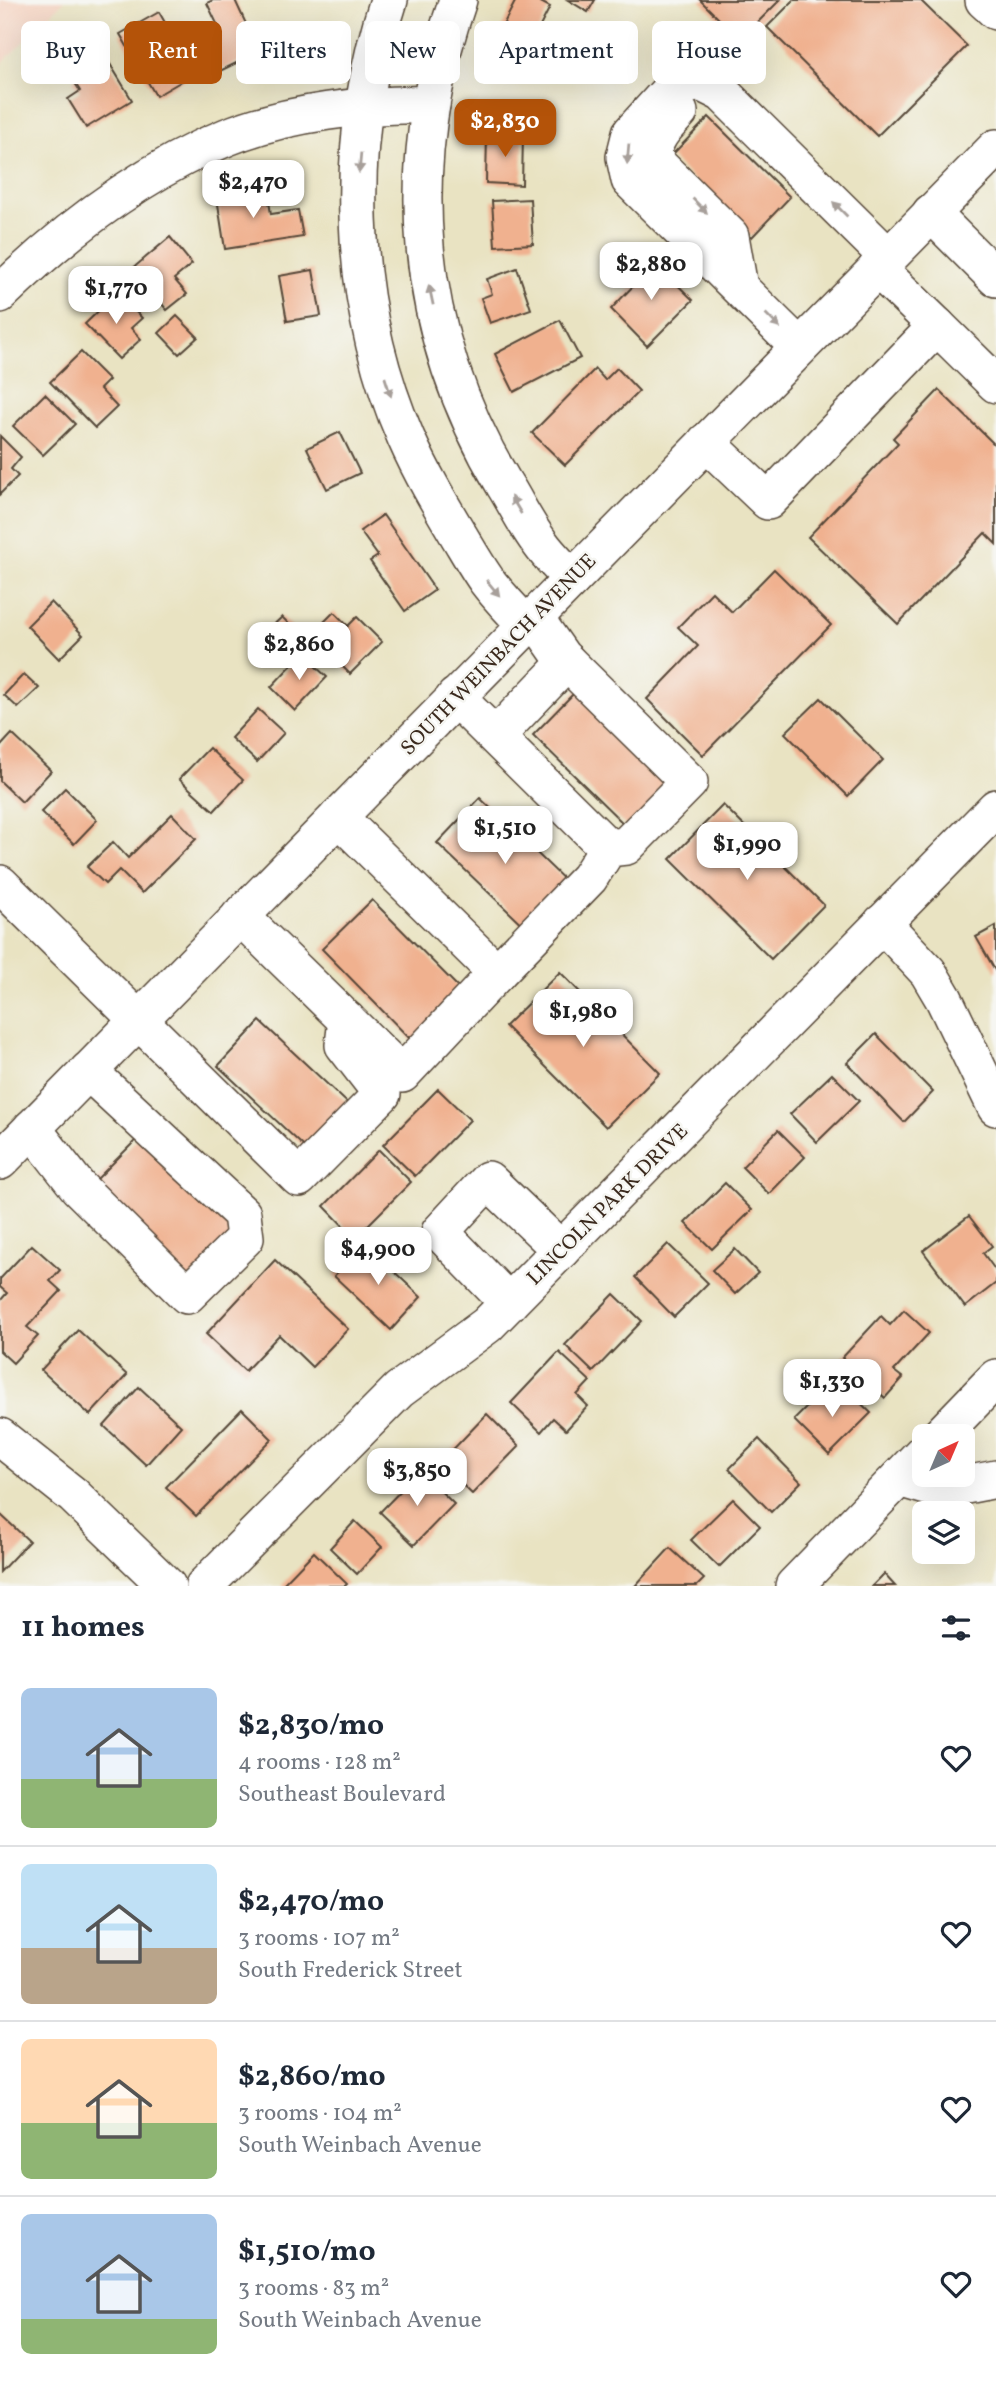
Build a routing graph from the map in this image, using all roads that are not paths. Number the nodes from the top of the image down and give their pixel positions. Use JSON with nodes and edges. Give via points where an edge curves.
{"nodes":[{"id":1,"x":389,"y":0,"type":"edge"},
{"id":2,"x":458,"y":0,"type":"edge"},
{"id":3,"x":984,"y":0,"type":"edge"},
{"id":4,"x":996,"y":11,"type":"edge"},
{"id":5,"x":431,"y":105,"type":"junction"},
{"id":6,"x":365,"y":107,"type":"junction"},
{"id":7,"x":996,"y":148,"type":"edge"},
{"id":8,"x":931,"y":213,"type":"junction"},
{"id":9,"x":883,"y":262,"type":"junction"},
{"id":10,"x":996,"y":278,"type":"edge"},
{"id":11,"x":0,"y":293,"type":"edge"},
{"id":12,"x":937,"y":326,"type":"junction"},
{"id":13,"x":799,"y":347,"type":"junction"},
{"id":14,"x":996,"y":384,"type":"edge"},
{"id":15,"x":706,"y":442,"type":"junction"},
{"id":16,"x":572,"y":579,"type":"junction"},
{"id":17,"x":530,"y":621,"type":"junction"},
{"id":18,"x":567,"y":662,"type":"junction"},
{"id":19,"x":455,"y":697,"type":"junction"},
{"id":20,"x":496,"y":736,"type":"junction"},
{"id":21,"x":996,"y":808,"type":"edge"},
{"id":22,"x":338,"y":817,"type":"junction"},
{"id":23,"x":608,"y":848,"type":"junction"},
{"id":24,"x":0,"y":884,"type":"edge"},
{"id":25,"x":240,"y":916,"type":"junction"},
{"id":26,"x":882,"y":923,"type":"junction"},
{"id":27,"x":497,"y":973,"type":"junction"},
{"id":28,"x":138,"y":1019,"type":"junction"},
{"id":29,"x":347,"y":1020,"type":"junction"},
{"id":30,"x":88,"y":1071,"type":"junction"},
{"id":31,"x":996,"y":1107,"type":"edge"},
{"id":32,"x":32,"y":1128,"type":"junction"},
{"id":33,"x":0,"y":1161,"type":"edge"},
{"id":34,"x":561,"y":1250,"type":"junction"},
{"id":35,"x":509,"y":1303,"type":"junction"},
{"id":36,"x":996,"y":1378,"type":"edge"},
{"id":37,"x":952,"y":1424,"type":"edge"},
{"id":38,"x":0,"y":1437,"type":"edge"},
{"id":39,"x":912,"y":1465,"type":"edge"},
{"id":40,"x":996,"y":1479,"type":"edge"},
{"id":41,"x":975,"y":1483,"type":"edge"},
{"id":42,"x":167,"y":1586,"type":"edge"},
{"id":43,"x":204,"y":1586,"type":"edge"},
{"id":44,"x":794,"y":1586,"type":"edge"}],
"edges":[{"from":1,"to":6,"type":"street"},
{"from":2,"to":5,"type":"street","via":[[444,39]]},
{"from":3,"to":4,"type":"street"},
{"from":5,"to":6,"type":"street"},
{"from":16,"to":5,"type":"street","one_way":true,"via":[[539,543],[483,449],[450,369],[429,284],[422,220]]},
{"from":6,"to":11,"type":"street","via":[[275,123],[229,136],[190,154],[79,224]]},
{"from":6,"to":17,"type":"street","one_way":true,"via":[[357,222],[365,295],[389,389],[405,436],[446,515],[487,581]]},
{"from":7,"to":8,"type":"street","name":"SOUTH WEINBACH AVENUE"},
{"from":8,"to":9,"type":"street","name":"SOUTH WEINBACH AVENUE"},
{"from":8,"to":10,"type":"street"},
{"from":9,"to":12,"type":"street"},
{"from":9,"to":13,"type":"street","name":"SOUTH WEINBACH AVENUE"},
{"from":9,"to":13,"type":"street","one_way":true,"via":[[809,179],[722,93],[700,82],[671,89],[631,133],[625,157],[630,180]]},
{"from":12,"to":14,"type":"street"},
{"from":12,"to":15,"type":"street","via":[[768,501]]},
{"from":13,"to":15,"type":"street","name":"SOUTH WEINBACH AVENUE"},
{"from":15,"to":16,"type":"street","name":"SOUTH WEINBACH AVENUE"},
{"from":16,"to":17,"type":"street","name":"SOUTH WEINBACH AVENUE"},
{"from":17,"to":18,"type":"street"},
{"from":17,"to":19,"type":"street","name":"SOUTH WEINBACH AVENUE"},
{"from":18,"to":20,"type":"street"},
{"from":18,"to":23,"type":"street","via":[[689,782],[626,846]]},
{"from":19,"to":20,"type":"street"},
{"from":19,"to":22,"type":"street","name":"SOUTH WEINBACH AVENUE"},
{"from":20,"to":23,"type":"street"},
{"from":21,"to":26,"type":"street","name":"LINCOLN PARK DRIVE"},
{"from":22,"to":25,"type":"street","name":"SOUTH WEINBACH AVENUE"},
{"from":22,"to":27,"type":"street"},
{"from":23,"to":27,"type":"street","via":[[589,877]]},
{"from":24,"to":28,"type":"street"},
{"from":25,"to":28,"type":"street","name":"SOUTH WEINBACH AVENUE"},
{"from":25,"to":29,"type":"street"},
{"from":26,"to":31,"type":"street","via":[[928,972]]},
{"from":26,"to":34,"type":"street","name":"LINCOLN PARK DRIVE"},
{"from":27,"to":29,"type":"street","via":[[402,1074]]},
{"from":28,"to":29,"type":"street","via":[[299,1178],[382,1094],[344,1045]]},
{"from":28,"to":30,"type":"street","name":"SOUTH WEINBACH AVENUE"},
{"from":30,"to":32,"type":"street","name":"SOUTH WEINBACH AVENUE"},
{"from":30,"to":32,"type":"street","via":[[242,1214],[245,1238],[187,1295],[78,1187]]},
{"from":32,"to":33,"type":"street","name":"SOUTH WEINBACH AVENUE"},
{"from":34,"to":35,"type":"street","name":"LINCOLN PARK DRIVE"},
{"from":34,"to":35,"type":"street","via":[[488,1180],[440,1232]]},
{"from":35,"to":43,"type":"street","name":"LINCOLN PARK DRIVE","via":[[487,1325],[398,1390]]},
{"from":36,"to":37,"type":"street"},
{"from":38,"to":42,"type":"street","via":[[73,1495]]},
{"from":39,"to":44,"type":"street"},
{"from":40,"to":41,"type":"street"}]}
